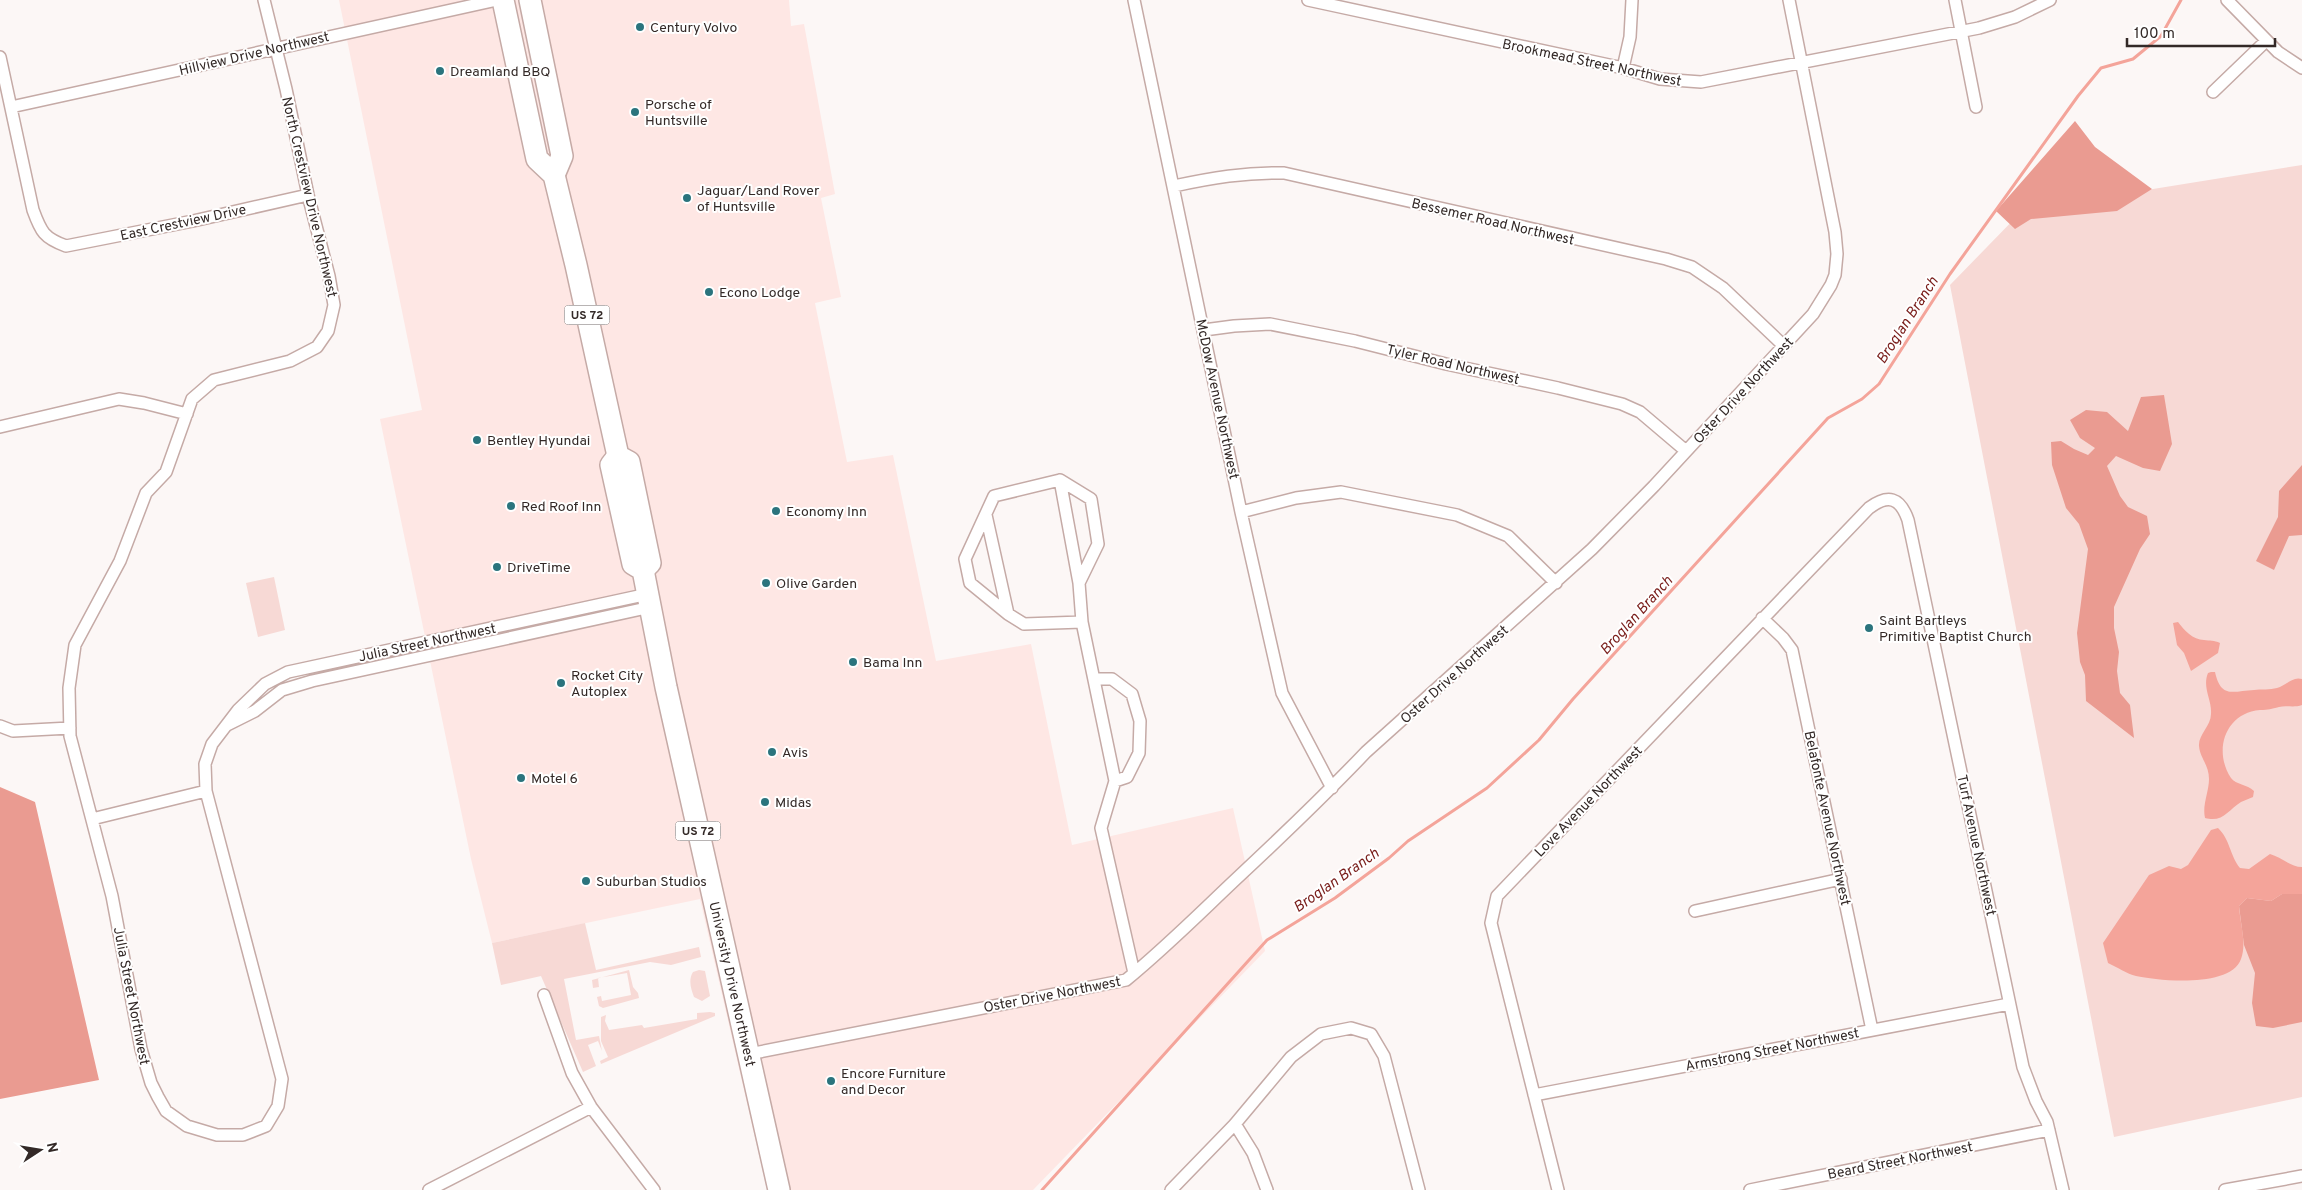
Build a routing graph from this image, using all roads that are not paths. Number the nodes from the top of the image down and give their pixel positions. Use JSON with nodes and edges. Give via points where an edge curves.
{"nodes":[{"id":1,"x":264,"y":0,"type":"edge"},
{"id":2,"x":497,"y":0,"type":"edge"},
{"id":3,"x":503,"y":0,"type":"edge"},
{"id":4,"x":530,"y":0,"type":"edge"},
{"id":5,"x":1134,"y":0,"type":"edge"},
{"id":6,"x":1308,"y":0,"type":"edge"},
{"id":7,"x":1632,"y":0,"type":"edge"},
{"id":8,"x":1789,"y":0,"type":"edge"},
{"id":9,"x":1955,"y":0,"type":"edge"},
{"id":10,"x":2050,"y":0,"type":"edge"},
{"id":11,"x":2227,"y":0,"type":"edge"},
{"id":12,"x":1961,"y":31,"type":"junction"},
{"id":13,"x":2266,"y":40,"type":"junction"},
{"id":14,"x":276,"y":48,"type":"junction"},
{"id":15,"x":0,"y":57,"type":"edge"},
{"id":16,"x":1802,"y":63,"type":"junction"},
{"id":17,"x":1623,"y":68,"type":"junction"},
{"id":18,"x":2302,"y":68,"type":"edge"},
{"id":19,"x":2212,"y":92,"type":"dead end"},
{"id":20,"x":1976,"y":106,"type":"dead end"},
{"id":21,"x":11,"y":107,"type":"junction"},
{"id":22,"x":554,"y":175,"type":"junction"},
{"id":23,"x":1174,"y":186,"type":"junction"},
{"id":24,"x":308,"y":195,"type":"junction"},
{"id":25,"x":1204,"y":330,"type":"junction"},
{"id":26,"x":1784,"y":346,"type":"junction"},
{"id":27,"x":187,"y":414,"type":"junction"},
{"id":28,"x":0,"y":427,"type":"edge"},
{"id":29,"x":1686,"y":451,"type":"junction"},
{"id":30,"x":1060,"y":480,"type":"junction"},
{"id":31,"x":1894,"y":501,"type":"joint"},
{"id":32,"x":1241,"y":512,"type":"junction"},
{"id":33,"x":986,"y":515,"type":"junction"},
{"id":34,"x":1079,"y":583,"type":"junction"},
{"id":35,"x":1556,"y":583,"type":"junction"},
{"id":36,"x":649,"y":601,"type":"junction"},
{"id":37,"x":1008,"y":614,"type":"junction"},
{"id":38,"x":1762,"y":618,"type":"junction"},
{"id":39,"x":1082,"y":622,"type":"junction"},
{"id":40,"x":1094,"y":679,"type":"junction"},
{"id":41,"x":0,"y":726,"type":"edge"},
{"id":42,"x":226,"y":726,"type":"junction"},
{"id":43,"x":70,"y":728,"type":"junction"},
{"id":44,"x":1115,"y":781,"type":"junction"},
{"id":45,"x":1332,"y":788,"type":"junction"},
{"id":46,"x":206,"y":791,"type":"junction"},
{"id":47,"x":92,"y":819,"type":"junction"},
{"id":48,"x":1841,"y":879,"type":"junction"},
{"id":49,"x":1695,"y":911,"type":"dead end"},
{"id":50,"x":1134,"y":974,"type":"junction"},
{"id":51,"x":544,"y":995,"type":"dead end"},
{"id":52,"x":2009,"y":1004,"type":"junction"},
{"id":53,"x":1872,"y":1030,"type":"junction"},
{"id":54,"x":749,"y":1054,"type":"junction"},
{"id":55,"x":1534,"y":1095,"type":"junction"},
{"id":56,"x":591,"y":1107,"type":"junction"},
{"id":57,"x":1234,"y":1124,"type":"junction"},
{"id":58,"x":2049,"y":1130,"type":"junction"},
{"id":59,"x":2302,"y":1176,"type":"edge"},
{"id":60,"x":429,"y":1190,"type":"edge"},
{"id":61,"x":654,"y":1190,"type":"edge"},
{"id":62,"x":779,"y":1190,"type":"edge"},
{"id":63,"x":1171,"y":1190,"type":"edge"},
{"id":64,"x":1267,"y":1190,"type":"edge"},
{"id":65,"x":1419,"y":1190,"type":"edge"},
{"id":66,"x":1558,"y":1190,"type":"edge"},
{"id":67,"x":1750,"y":1190,"type":"edge"},
{"id":68,"x":2063,"y":1190,"type":"edge"},
{"id":69,"x":2225,"y":1190,"type":"edge"}],
"edges":[{"from":1,"to":14,"type":"street","name":"North Crestview Drive Northwest"},
{"from":2,"to":14,"type":"street","name":"Hillview Drive Northwest"},
{"from":3,"to":22,"type":"highway","via":[[537,159]]},
{"from":4,"to":22,"type":"highway","via":[[562,156]]},
{"from":5,"to":23,"type":"street","name":"McDow Avenue Northwest"},
{"from":6,"to":17,"type":"street","name":"Brookmead Street Northwest"},
{"from":7,"to":17,"type":"street","via":[[1630,37]]},
{"from":8,"to":16,"type":"street","name":"Oster Drive Northwest"},
{"from":9,"to":12,"type":"street"},
{"from":10,"to":12,"type":"street","name":"Brookmead Street Northwest","via":[[2006,20]]},
{"from":11,"to":13,"type":"street"},
{"from":12,"to":16,"type":"street","name":"Brookmead Street Northwest"},
{"from":12,"to":20,"type":"street"},
{"from":13,"to":18,"type":"street"},
{"from":13,"to":19,"type":"street"},
{"from":14,"to":21,"type":"street","name":"Hillview Drive Northwest"},
{"from":14,"to":24,"type":"street","name":"North Crestview Drive Northwest"},
{"from":15,"to":21,"type":"street"},
{"from":16,"to":17,"type":"street","name":"Brookmead Street Northwest","via":[[1701,82],[1660,79]]},
{"from":16,"to":26,"type":"street","name":"Oster Drive Northwest","via":[[1837,254],[1835,274],[1823,300]]},
{"from":21,"to":24,"type":"street","name":"East Crestview Drive","via":[[40,231],[59,244],[66,246]]},
{"from":22,"to":36,"type":"highway","name":"University Drive Northwest","number":"US 72","via":[[618,456],[629,462],[650,562],[643,570]]},
{"from":23,"to":25,"type":"street","name":"McDow Avenue Northwest"},
{"from":23,"to":26,"type":"street","name":"Bessemer Road Northwest","via":[[1225,175],[1284,173],[1666,259],[1692,267],[1723,288]]},
{"from":24,"to":27,"type":"street","name":"North Crestview Drive Northwest","via":[[334,305],[328,331],[317,347],[290,361],[214,380],[192,399]]},
{"from":25,"to":29,"type":"street","name":"Tyler Road Northwest","via":[[1270,324],[1568,390],[1640,412]]},
{"from":25,"to":32,"type":"street","name":"McDow Avenue Northwest"},
{"from":26,"to":29,"type":"street","name":"Oster Drive Northwest"},
{"from":27,"to":28,"type":"street","via":[[119,399]]},
{"from":27,"to":43,"type":"street","name":"Julia Street Northwest","via":[[166,472],[146,493],[120,561],[75,645],[69,688]]},
{"from":29,"to":35,"type":"street","name":"Oster Drive Northwest"},
{"from":30,"to":33,"type":"street","via":[[994,496]]},
{"from":30,"to":34,"type":"street"},
{"from":30,"to":34,"type":"street","via":[[1091,499],[1098,544]]},
{"from":31,"to":38,"type":"street","name":"Love Avenue Northwest","via":[[1880,500],[1869,508]]},
{"from":31,"to":52,"type":"street","name":"Turf Avenue Northwest","via":[[1904,508],[1908,520]]},
{"from":32,"to":35,"type":"street","via":[[1296,498],[1341,492],[1456,515],[1508,536]]},
{"from":32,"to":45,"type":"street","name":"McDow Avenue Northwest","via":[[1282,694]]},
{"from":33,"to":37,"type":"street"},
{"from":33,"to":37,"type":"street","via":[[965,559],[970,583]]},
{"from":34,"to":39,"type":"street"},
{"from":35,"to":45,"type":"street","name":"Oster Drive Northwest","via":[[1366,752]]},
{"from":36,"to":42,"type":"street","name":"Julia Street Northwest","via":[[282,690],[255,712]]},
{"from":36,"to":42,"type":"street","name":"Julia Street Northwest","via":[[288,672],[265,684]]},
{"from":36,"to":54,"type":"highway","name":"University Drive Northwest","number":"US 72"},
{"from":37,"to":39,"type":"street","via":[[1024,624]]},
{"from":38,"to":48,"type":"street","name":"Belafonte Avenue Northwest","via":[[1792,650]]},
{"from":38,"to":55,"type":"street","name":"Love Avenue Northwest","via":[[1497,896],[1491,923]]},
{"from":39,"to":40,"type":"street"},
{"from":40,"to":44,"type":"street"},
{"from":40,"to":44,"type":"street","via":[[1112,679],[1132,694],[1140,721],[1139,753],[1127,776]]},
{"from":41,"to":43,"type":"street","via":[[14,731]]},
{"from":42,"to":46,"type":"street","name":"Julia Street Northwest","via":[[212,744],[205,764]]},
{"from":43,"to":47,"type":"street","name":"Julia Street Northwest"},
{"from":44,"to":50,"type":"street","via":[[1101,828]]},
{"from":45,"to":50,"type":"street","name":"Oster Drive Northwest"},
{"from":46,"to":47,"type":"street"},
{"from":46,"to":47,"type":"street","name":"Julia Street Northwest","via":[[282,1079],[278,1106],[266,1126],[243,1135],[217,1135],[187,1126],[166,1111],[151,1083],[140,1048],[112,896]]},
{"from":48,"to":49,"type":"street"},
{"from":48,"to":53,"type":"street","name":"Belafonte Avenue Northwest"},
{"from":50,"to":54,"type":"street","name":"Oster Drive Northwest","via":[[1126,980]]},
{"from":51,"to":56,"type":"street","via":[[572,1074]]},
{"from":52,"to":53,"type":"street","name":"Armstrong Street Northwest"},
{"from":52,"to":58,"type":"street","name":"Turf Avenue Northwest","via":[[2023,1067]]},
{"from":53,"to":55,"type":"street","name":"Armstrong Street Northwest"},
{"from":54,"to":62,"type":"highway","name":"University Drive Northwest","number":"US 72"},
{"from":55,"to":66,"type":"street","name":"Love Avenue Northwest"},
{"from":56,"to":60,"type":"street"},
{"from":56,"to":61,"type":"street"},
{"from":57,"to":63,"type":"street"},
{"from":57,"to":64,"type":"street","via":[[1254,1153]]},
{"from":57,"to":65,"type":"street","via":[[1291,1057],[1321,1034],[1351,1028],[1371,1034],[1384,1056]]},
{"from":58,"to":67,"type":"street","name":"Beard Street Northwest"},
{"from":58,"to":68,"type":"street","name":"Turf Avenue Northwest"},
{"from":59,"to":69,"type":"street"}]}
